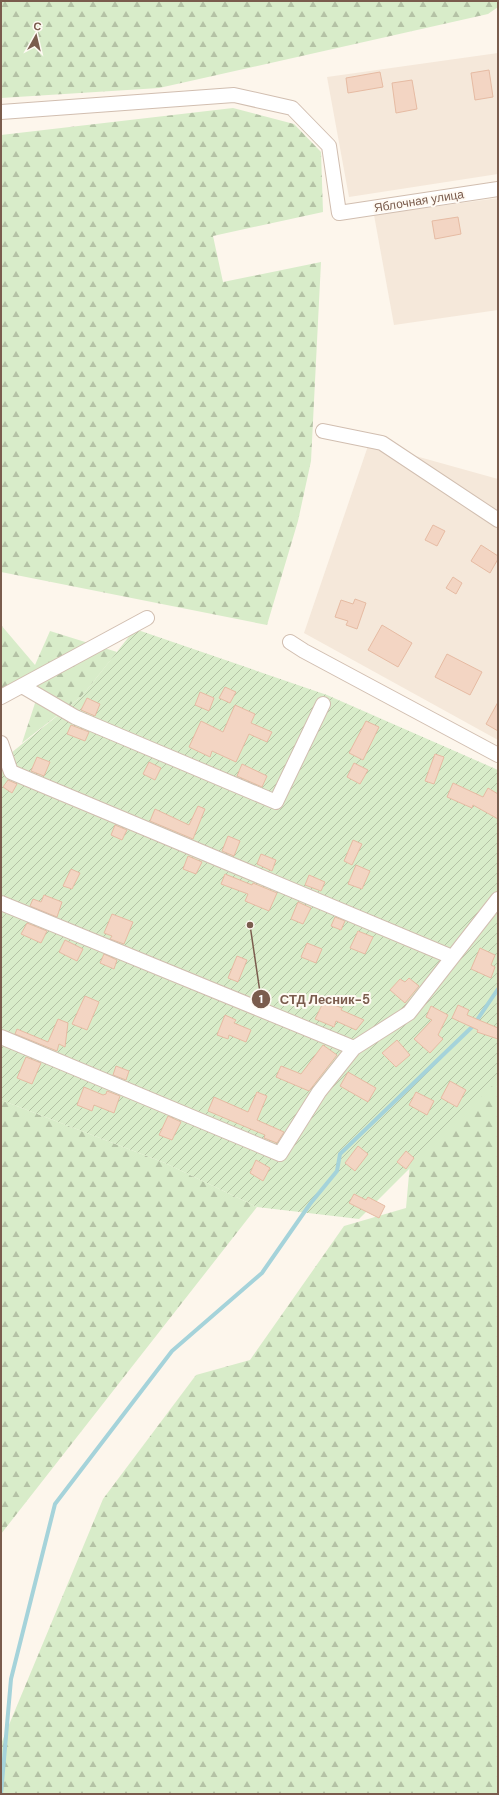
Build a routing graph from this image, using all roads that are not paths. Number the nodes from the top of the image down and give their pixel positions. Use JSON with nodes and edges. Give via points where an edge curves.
{"nodes":[{"id":1,"x":1,"y":112,"type":"edge"},
{"id":2,"x":498,"y":188,"type":"edge"},
{"id":3,"x":323,"y":431,"type":"dead end"},
{"id":4,"x":498,"y":520,"type":"edge"},
{"id":5,"x":147,"y":618,"type":"dead end"},
{"id":6,"x":290,"y":642,"type":"dead end"},
{"id":7,"x":22,"y":686,"type":"junction"},
{"id":8,"x":1,"y":698,"type":"edge"},
{"id":9,"x":323,"y":704,"type":"dead end"},
{"id":10,"x":1,"y":743,"type":"edge"},
{"id":11,"x":498,"y":755,"type":"edge"},
{"id":12,"x":498,"y":898,"type":"edge"},
{"id":13,"x":1,"y":902,"type":"edge"},
{"id":14,"x":452,"y":957,"type":"junction"},
{"id":15,"x":1,"y":1037,"type":"edge"},
{"id":16,"x":354,"y":1048,"type":"junction"}],
"edges":[{"from":1,"to":2,"type":"street","name":"Яблочная улица","via":[[234,95],[292,108],[329,146],[339,213]]},
{"from":3,"to":4,"type":"street","via":[[382,443]]},
{"from":5,"to":7,"type":"street"},
{"from":6,"to":11,"type":"street"},
{"from":7,"to":8,"type":"street"},
{"from":7,"to":9,"type":"street","via":[[75,717],[276,802]]},
{"from":10,"to":14,"type":"street","via":[[11,772]]},
{"from":12,"to":14,"type":"street"},
{"from":13,"to":16,"type":"street"},
{"from":14,"to":16,"type":"street","via":[[409,1013]]},
{"from":15,"to":16,"type":"street","via":[[280,1154],[319,1092]]}]}
